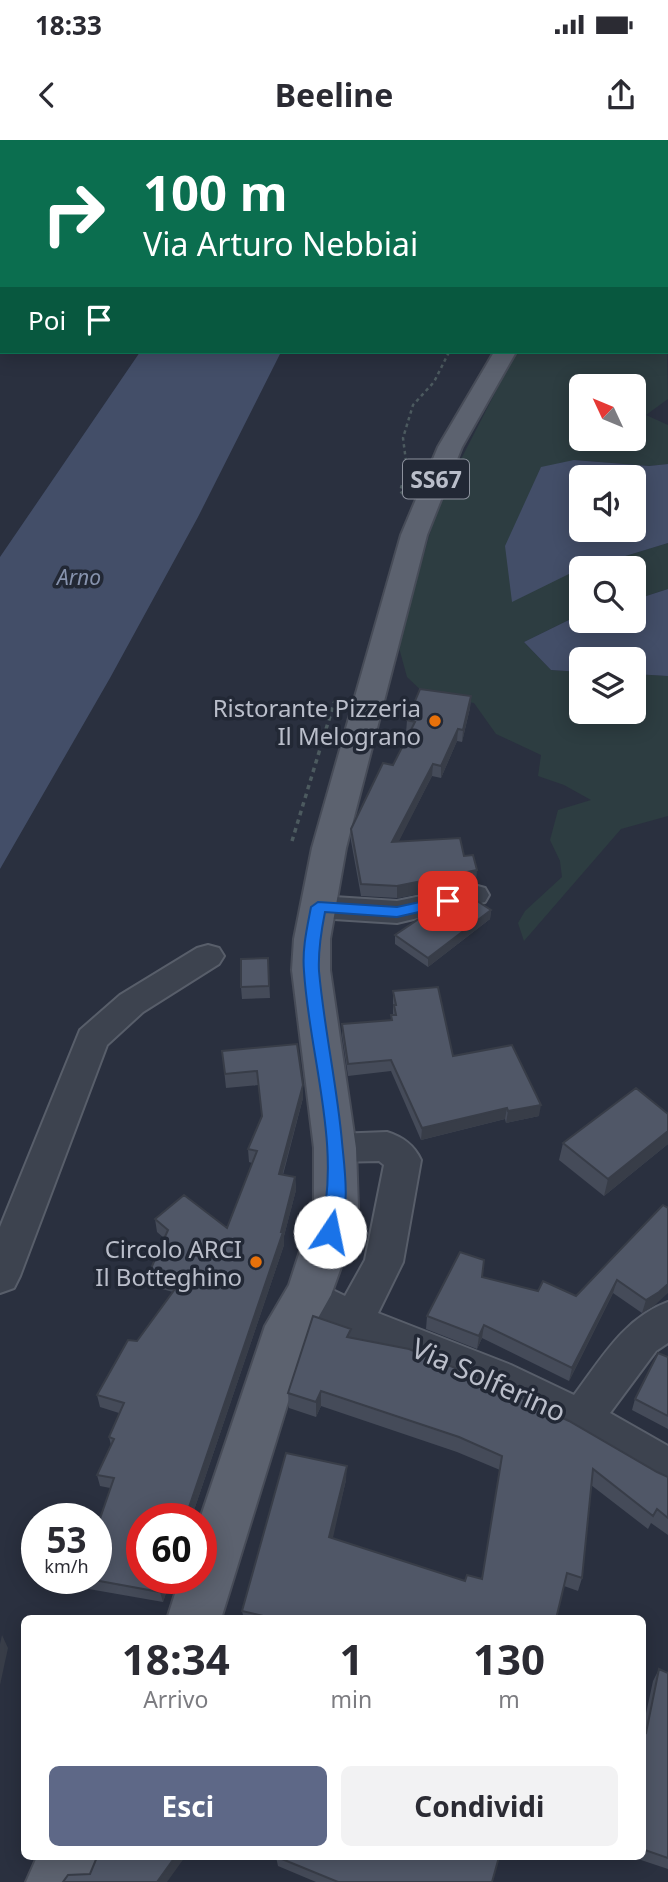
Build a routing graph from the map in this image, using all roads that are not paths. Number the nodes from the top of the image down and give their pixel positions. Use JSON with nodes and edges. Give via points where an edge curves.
{"nodes":[{"id":1,"x":504,"y":354,"type":"edge"},
{"id":2,"x":474,"y":895,"type":"dead end"},
{"id":3,"x":318,"y":907,"type":"junction"},
{"id":4,"x":208,"y":956,"type":"dead end"},
{"id":5,"x":335,"y":1147,"type":"junction"},
{"id":6,"x":0,"y":1276,"type":"edge"},
{"id":7,"x":308,"y":1295,"type":"junction"},
{"id":8,"x":668,"y":1320,"type":"edge"},
{"id":9,"x":353,"y":1321,"type":"junction"},
{"id":10,"x":581,"y":1419,"type":"junction"},
{"id":11,"x":668,"y":1469,"type":"edge"},
{"id":12,"x":195,"y":1615,"type":"edge"},
{"id":13,"x":72,"y":1860,"type":"edge"},
{"id":14,"x":57,"y":1882,"type":"edge"}],
"edges":[{"from":1,"to":3,"type":"main road","number":"SS67","via":[[450,447],[414,535],[329,848]]},
{"from":2,"to":3,"type":"street","via":[[397,912]]},
{"from":3,"to":5,"type":"main road","via":[[311,970]]},
{"from":4,"to":6,"type":"street","via":[[106,1022],[92,1039]]},
{"from":5,"to":7,"type":"main road","via":[[336,1208]]},
{"from":5,"to":9,"type":"street","via":[[387,1146],[403,1160],[384,1262]]},
{"from":7,"to":9,"type":"street","name":"Via Solferino"},
{"from":7,"to":12,"type":"main road","via":[[288,1326],[270,1377]]},
{"from":8,"to":10,"type":"street","via":[[642,1338]]},
{"from":9,"to":10,"type":"street","name":"Via Solferino","via":[[496,1378]]},
{"from":10,"to":11,"type":"street","name":"Via Solferino"},
{"from":13,"to":14,"type":"main road"}]}
